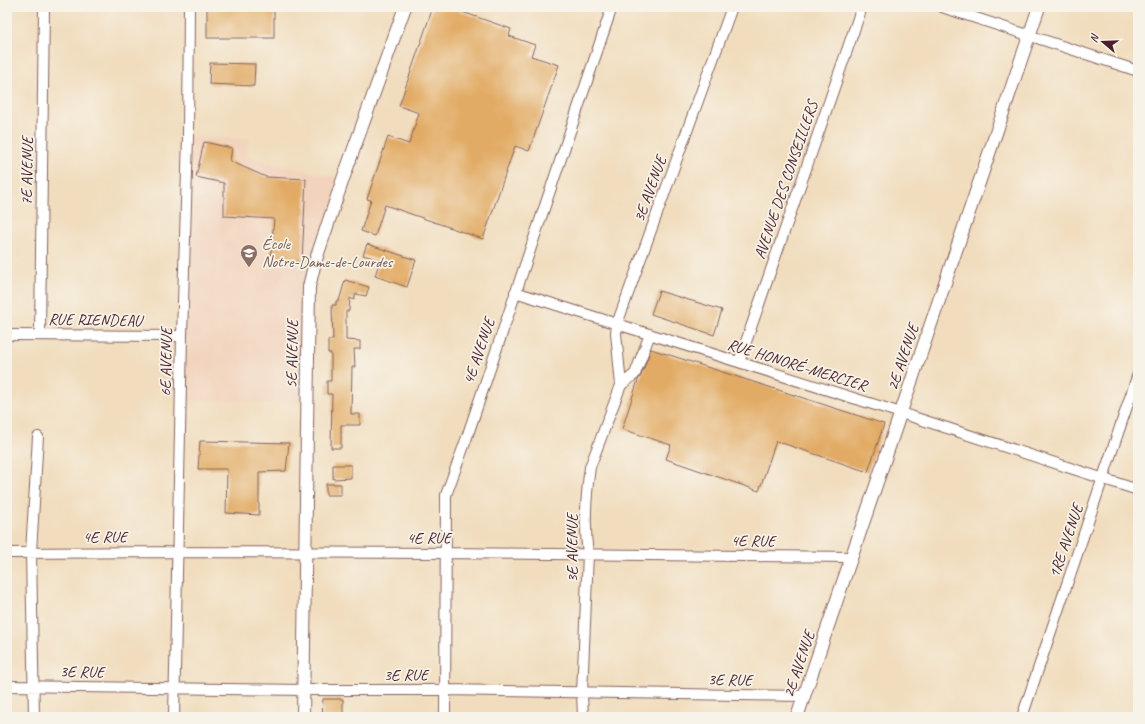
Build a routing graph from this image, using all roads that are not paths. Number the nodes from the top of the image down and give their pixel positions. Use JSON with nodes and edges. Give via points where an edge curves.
{"nodes":[{"id":1,"x":44,"y":7,"type":"edge"},
{"id":2,"x":189,"y":7,"type":"edge"},
{"id":3,"x":406,"y":7,"type":"edge"},
{"id":4,"x":612,"y":7,"type":"edge"},
{"id":5,"x":732,"y":7,"type":"edge"},
{"id":6,"x":862,"y":7,"type":"edge"},
{"id":7,"x":942,"y":7,"type":"edge"},
{"id":8,"x":1039,"y":7,"type":"edge"},
{"id":9,"x":1029,"y":36,"type":"junction"},
{"id":10,"x":1138,"y":71,"type":"edge"},
{"id":11,"x":515,"y":292,"type":"junction"},
{"id":12,"x":617,"y":324,"type":"junction"},
{"id":13,"x":40,"y":334,"type":"junction"},
{"id":14,"x":650,"y":334,"type":"junction"},
{"id":15,"x":7,"y":335,"type":"edge"},
{"id":16,"x":182,"y":336,"type":"junction"},
{"id":17,"x":739,"y":362,"type":"junction"},
{"id":18,"x":1138,"y":374,"type":"edge"},
{"id":19,"x":621,"y":385,"type":"junction"},
{"id":20,"x":901,"y":413,"type":"junction"},
{"id":21,"x":38,"y":437,"type":"dead end"},
{"id":22,"x":1103,"y":479,"type":"junction"},
{"id":23,"x":1138,"y":490,"type":"edge"},
{"id":24,"x":32,"y":552,"type":"junction"},
{"id":25,"x":177,"y":552,"type":"junction"},
{"id":26,"x":306,"y":552,"type":"junction"},
{"id":27,"x":7,"y":553,"type":"edge"},
{"id":28,"x":446,"y":553,"type":"junction"},
{"id":29,"x":588,"y":554,"type":"junction"},
{"id":30,"x":852,"y":557,"type":"junction"},
{"id":31,"x":7,"y":686,"type":"edge"},
{"id":32,"x":35,"y":686,"type":"junction"},
{"id":33,"x":174,"y":688,"type":"junction"},
{"id":34,"x":304,"y":690,"type":"junction"},
{"id":35,"x":446,"y":690,"type":"junction"},
{"id":36,"x":582,"y":693,"type":"junction"},
{"id":37,"x":805,"y":696,"type":"junction"},
{"id":38,"x":34,"y":717,"type":"edge"},
{"id":39,"x":174,"y":717,"type":"edge"},
{"id":40,"x":303,"y":717,"type":"edge"},
{"id":41,"x":445,"y":717,"type":"edge"},
{"id":42,"x":583,"y":717,"type":"edge"},
{"id":43,"x":797,"y":717,"type":"edge"},
{"id":44,"x":1022,"y":717,"type":"edge"}],
"edges":[{"from":1,"to":13,"type":"street","name":"7E AVENUE"},
{"from":2,"to":16,"type":"street","name":"6E AVENUE"},
{"from":3,"to":26,"type":"street","name":"5E AVENUE","via":[[342,179],[309,287]]},
{"from":4,"to":11,"type":"street","name":"4E AVENUE"},
{"from":5,"to":12,"type":"street","name":"3E AVENUE"},
{"from":6,"to":17,"type":"street","name":"AVENUE DES CONSEILLERS"},
{"from":7,"to":9,"type":"street"},
{"from":8,"to":9,"type":"street","name":"2E AVENUE"},
{"from":9,"to":10,"type":"street"},
{"from":9,"to":20,"type":"street","name":"2E AVENUE"},
{"from":11,"to":12,"type":"street","name":"RUE HONORÉ-MERCIER"},
{"from":11,"to":28,"type":"street","name":"4E AVENUE","via":[[446,495]]},
{"from":12,"to":14,"type":"street","name":"RUE HONORÉ-MERCIER"},
{"from":12,"to":19,"type":"street","name":"3E AVENUE"},
{"from":13,"to":15,"type":"street","name":"RUE RIENDEAU"},
{"from":13,"to":16,"type":"street","name":"RUE RIENDEAU"},
{"from":14,"to":17,"type":"street","name":"RUE HONORÉ-MERCIER"},
{"from":14,"to":19,"type":"street","name":"3E AVENUE","via":[[635,374]]},
{"from":16,"to":25,"type":"street","name":"6E AVENUE"},
{"from":17,"to":20,"type":"street","name":"RUE HONORÉ-MERCIER"},
{"from":18,"to":22,"type":"street","name":"1RE AVENUE"},
{"from":19,"to":29,"type":"street","name":"3E AVENUE","via":[[590,467],[586,513]]},
{"from":20,"to":22,"type":"street","name":"RUE HONORÉ-MERCIER"},
{"from":20,"to":30,"type":"street","name":"2E AVENUE"},
{"from":21,"to":24,"type":"street"},
{"from":22,"to":23,"type":"street","name":"RUE HONORÉ-MERCIER"},
{"from":22,"to":44,"type":"street","name":"1RE AVENUE"},
{"from":24,"to":25,"type":"street","name":"4E RUE"},
{"from":24,"to":27,"type":"street","name":"4E RUE"},
{"from":24,"to":32,"type":"street"},
{"from":25,"to":26,"type":"street","name":"4E RUE"},
{"from":25,"to":33,"type":"street","name":"6E AVENUE"},
{"from":26,"to":28,"type":"street","name":"4E RUE"},
{"from":26,"to":34,"type":"street","name":"5E AVENUE"},
{"from":28,"to":29,"type":"street","name":"4E RUE"},
{"from":28,"to":35,"type":"street","name":"4E AVENUE"},
{"from":29,"to":30,"type":"street","name":"4E RUE"},
{"from":29,"to":36,"type":"street","name":"3E AVENUE"},
{"from":30,"to":37,"type":"street","name":"2E AVENUE"},
{"from":31,"to":32,"type":"street","name":"3E RUE"},
{"from":32,"to":33,"type":"street","name":"3E RUE"},
{"from":32,"to":38,"type":"street"},
{"from":33,"to":34,"type":"street","name":"3E RUE"},
{"from":33,"to":39,"type":"street","name":"6E AVENUE"},
{"from":34,"to":35,"type":"street","name":"3E RUE"},
{"from":34,"to":40,"type":"street","name":"5E AVENUE"},
{"from":35,"to":36,"type":"street","name":"3E RUE"},
{"from":35,"to":41,"type":"street","name":"4E AVENUE"},
{"from":36,"to":37,"type":"street","name":"3E RUE"},
{"from":36,"to":42,"type":"street","name":"3E AVENUE"},
{"from":37,"to":43,"type":"street","name":"2E AVENUE"}]}
